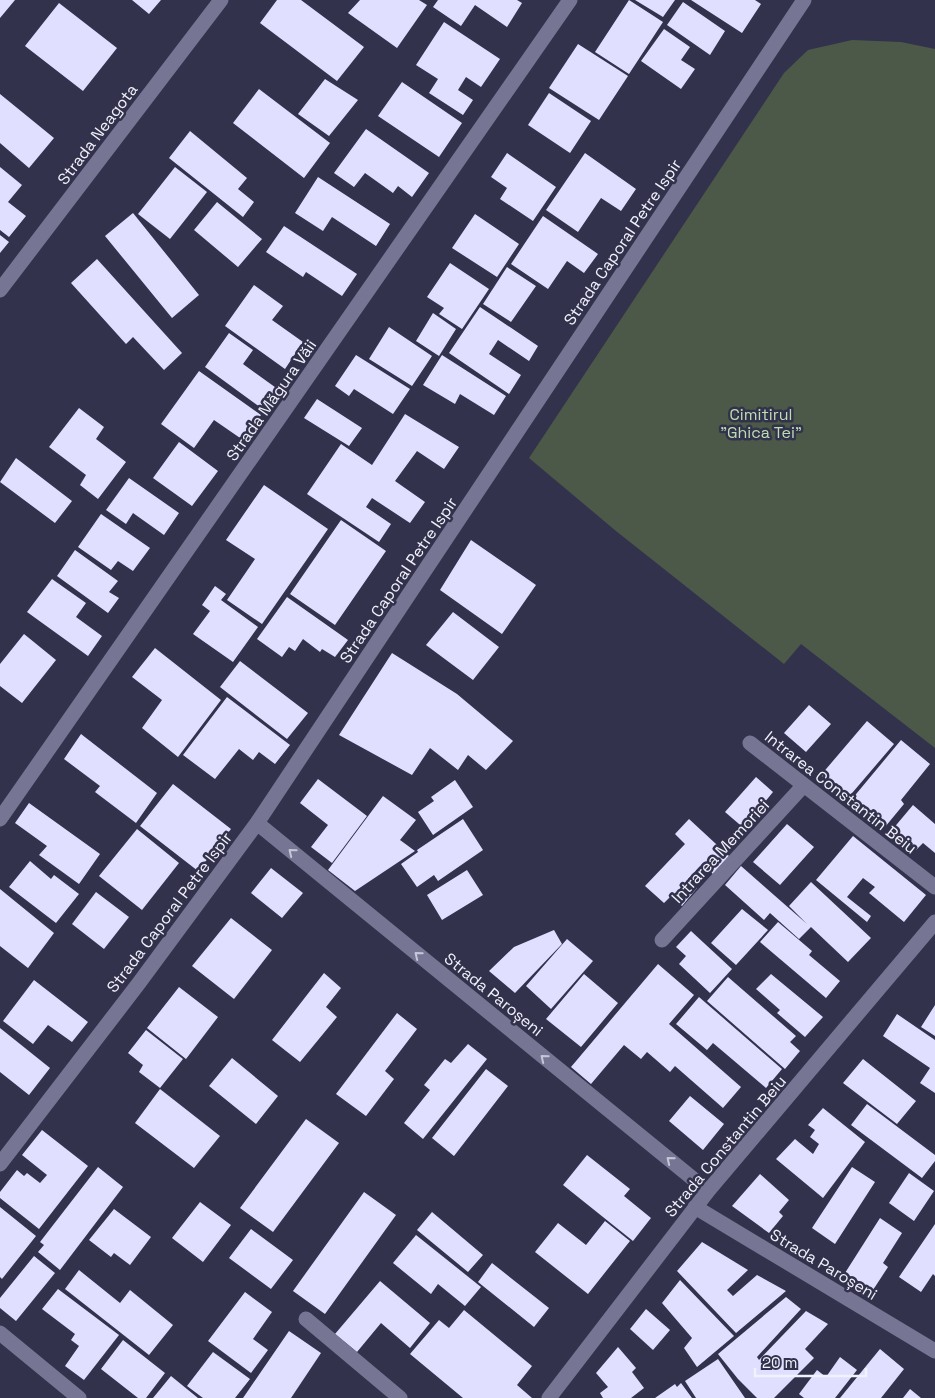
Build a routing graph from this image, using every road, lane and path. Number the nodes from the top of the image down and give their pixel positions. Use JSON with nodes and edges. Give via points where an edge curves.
{"nodes":[{"id":1,"x":221,"y":0,"type":"edge"},
{"id":2,"x":570,"y":0,"type":"edge"},
{"id":3,"x":804,"y":0,"type":"edge"},
{"id":4,"x":0,"y":290,"type":"edge"},
{"id":5,"x":750,"y":743,"type":"dead end"},
{"id":6,"x":804,"y":785,"type":"junction"},
{"id":7,"x":0,"y":819,"type":"edge"},
{"id":8,"x":257,"y":823,"type":"junction"},
{"id":9,"x":935,"y":887,"type":"edge"},
{"id":10,"x":935,"y":922,"type":"edge"},
{"id":11,"x":662,"y":940,"type":"dead end"},
{"id":12,"x":0,"y":1164,"type":"edge"},
{"id":13,"x":708,"y":1191,"type":"junction"},
{"id":14,"x":695,"y":1207,"type":"junction"},
{"id":15,"x":306,"y":1319,"type":"dead end"},
{"id":16,"x":0,"y":1333,"type":"edge"},
{"id":17,"x":935,"y":1351,"type":"edge"},
{"id":18,"x":79,"y":1398,"type":"edge"},
{"id":19,"x":400,"y":1398,"type":"edge"},
{"id":20,"x":549,"y":1398,"type":"edge"}],
"edges":[{"from":1,"to":4,"type":"street","name":"Strada Neagota"},
{"from":2,"to":7,"type":"street","name":"Strada Măgura Văii"},
{"from":3,"to":8,"type":"street","name":"Strada Caporal Petre Ispir"},
{"from":5,"to":6,"type":"street","name":"Intrarea Constantin Beiu"},
{"from":6,"to":9,"type":"street","name":"Intrarea Constantin Beiu"},
{"from":6,"to":11,"type":"street","name":"Intrarea Memoriei"},
{"from":8,"to":12,"type":"street","name":"Strada Caporal Petre Ispir"},
{"from":13,"to":8,"type":"street","name":"Strada Paroșeni","one_way":true},
{"from":10,"to":13,"type":"street","name":"Strada Constantin Beiu"},
{"from":13,"to":14,"type":"street","name":"Strada Constantin Beiu"},
{"from":14,"to":17,"type":"street","name":"Strada Paroșeni"},
{"from":14,"to":20,"type":"street","name":"Strada Constantin Beiu"},
{"from":15,"to":19,"type":"street"},
{"from":16,"to":18,"type":"street"}]}
